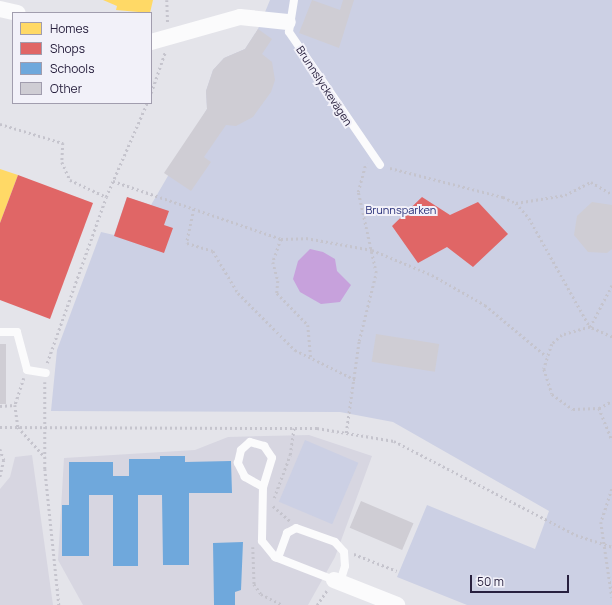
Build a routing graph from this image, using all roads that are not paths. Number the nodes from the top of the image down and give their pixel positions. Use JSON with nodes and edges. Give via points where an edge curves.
{"nodes":[{"id":1,"x":294,"y":0,"type":"edge"},
{"id":2,"x":0,"y":9,"type":"edge"},
{"id":3,"x":14,"y":12,"type":"edge"},
{"id":4,"x":288,"y":22,"type":"junction"},
{"id":5,"x":152,"y":42,"type":"edge"},
{"id":6,"x":380,"y":165,"type":"road end"},
{"id":7,"x":0,"y":332,"type":"edge"},
{"id":8,"x":46,"y":373,"type":"road end"},
{"id":9,"x":263,"y":487,"type":"junction"},
{"id":10,"x":278,"y":558,"type":"junction"},
{"id":11,"x":337,"y":581,"type":"junction"},
{"id":12,"x":397,"y":605,"type":"edge"}],
"edges":[{"from":1,"to":4,"type":"lane"},
{"from":2,"to":3,"type":"street"},
{"from":4,"to":5,"type":"street","via":[[240,17]]},
{"from":4,"to":6,"type":"lane","name":"Brunnslyckevägen","via":[[289,32]]},
{"from":7,"to":8,"type":"lane","via":[[17,332],[27,370]]},
{"from":9,"to":9,"type":"lane","via":[[272,458],[264,446],[250,442],[241,450],[238,463],[245,477]]},
{"from":9,"to":10,"type":"lane","via":[[262,541]]},
{"from":10,"to":11,"type":"lane"},
{"from":10,"to":11,"type":"lane","via":[[287,533],[296,528],[335,542],[344,552],[345,566]]},
{"from":11,"to":12,"type":"street"}]}
